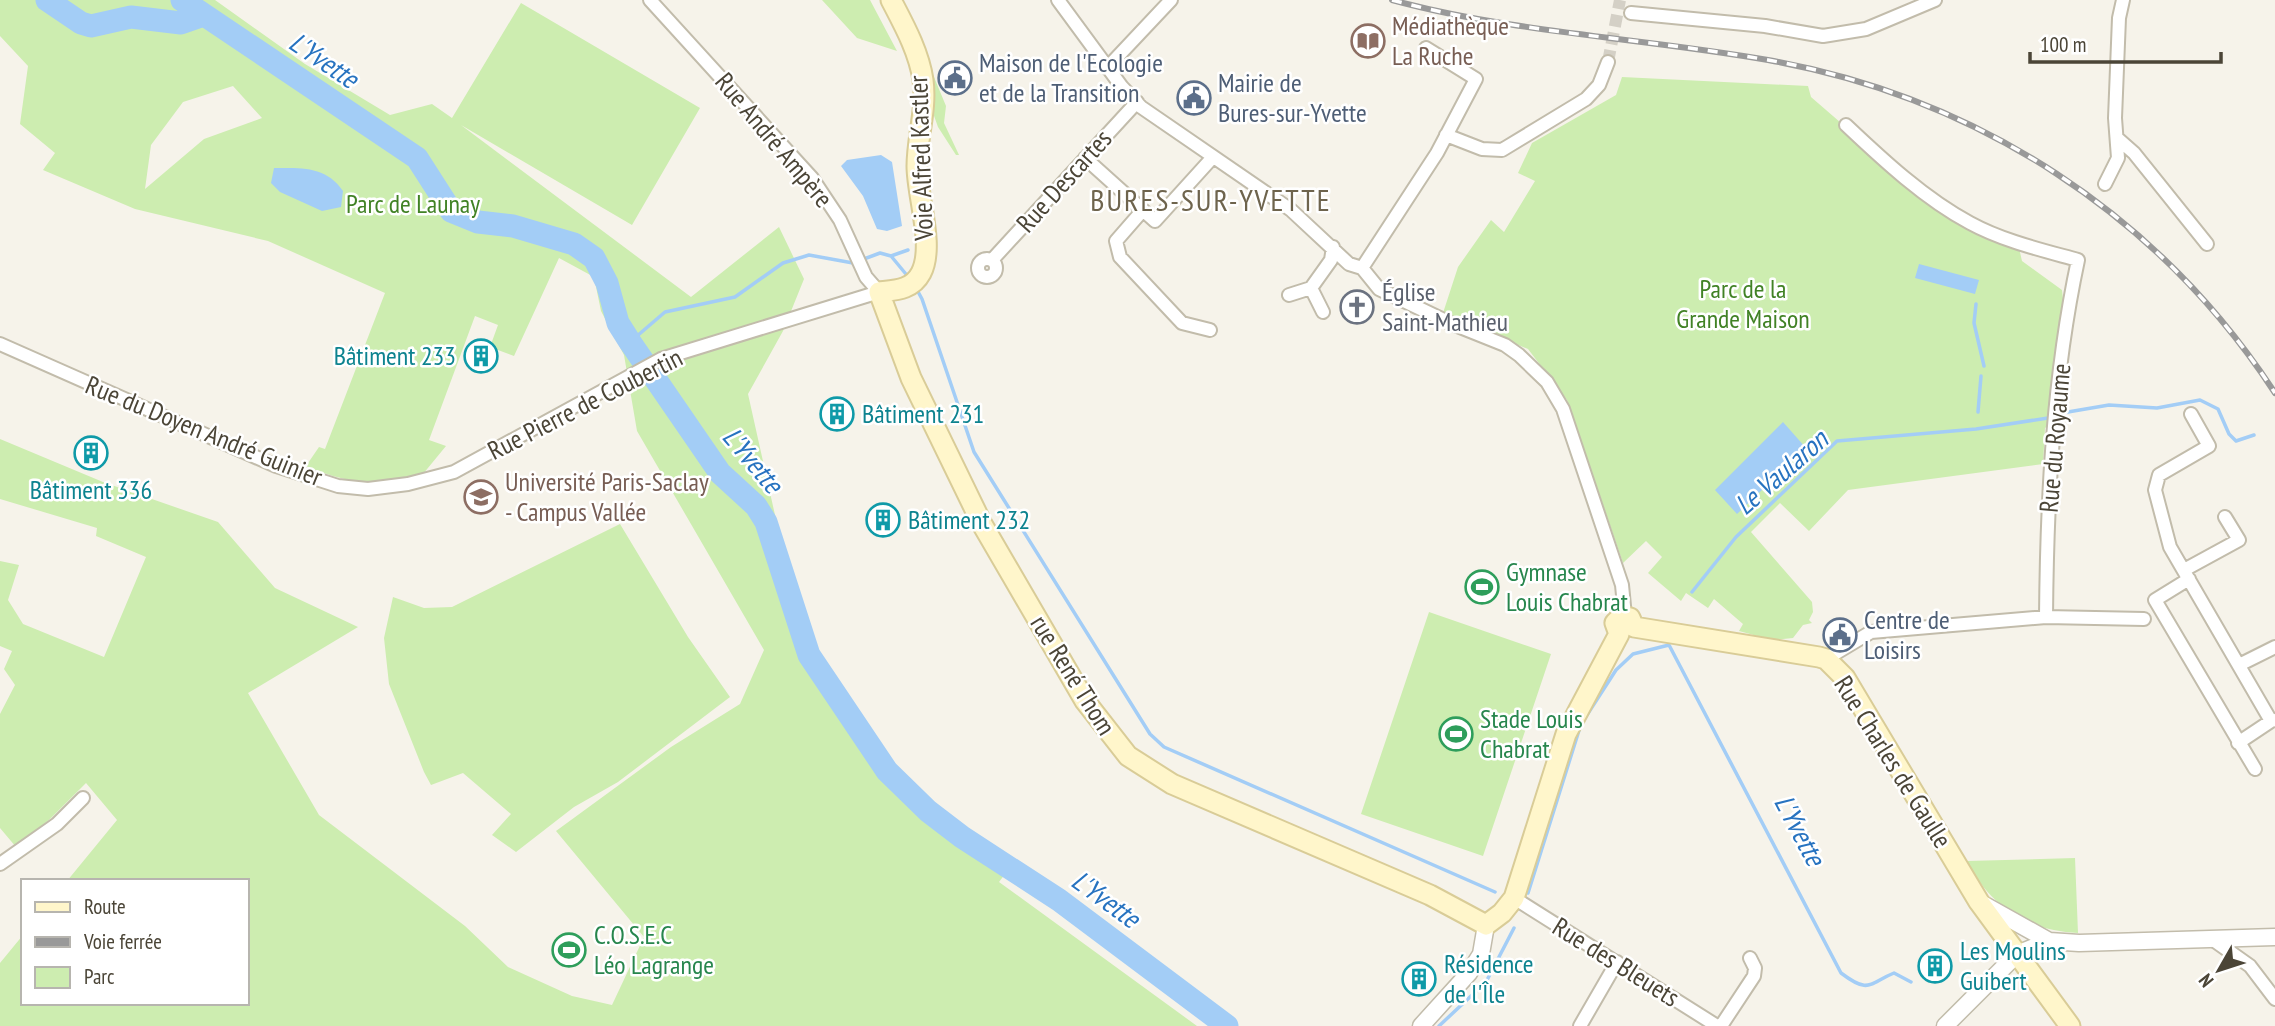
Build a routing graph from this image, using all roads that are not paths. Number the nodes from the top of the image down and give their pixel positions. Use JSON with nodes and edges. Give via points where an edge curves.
{"nodes":[{"id":1,"x":650,"y":0,"type":"edge"},
{"id":2,"x":891,"y":0,"type":"edge"},
{"id":3,"x":1058,"y":0,"type":"edge"},
{"id":4,"x":1171,"y":0,"type":"edge"},
{"id":5,"x":1935,"y":0,"type":"edge"},
{"id":6,"x":2123,"y":0,"type":"edge"},
{"id":7,"x":1630,"y":13,"type":"dead end"},
{"id":8,"x":1426,"y":48,"type":"dead end"},
{"id":9,"x":1608,"y":62,"type":"tunnel mouth"},
{"id":10,"x":1107,"y":68,"type":"junction"},
{"id":11,"x":1139,"y":105,"type":"junction"},
{"id":12,"x":1846,"y":125,"type":"dead end"},
{"id":13,"x":1446,"y":135,"type":"junction"},
{"id":14,"x":2117,"y":138,"type":"junction"},
{"id":15,"x":1213,"y":157,"type":"junction"},
{"id":16,"x":1085,"y":158,"type":"junction"},
{"id":17,"x":2105,"y":184,"type":"dead end"},
{"id":18,"x":1143,"y":210,"type":"junction"},
{"id":19,"x":2207,"y":244,"type":"dead end"},
{"id":20,"x":1333,"y":247,"type":"junction"},
{"id":21,"x":992,"y":260,"type":"dead end"},
{"id":22,"x":1362,"y":268,"type":"junction"},
{"id":23,"x":1311,"y":288,"type":"junction"},
{"id":24,"x":879,"y":292,"type":"junction"},
{"id":25,"x":1289,"y":295,"type":"dead end"},
{"id":26,"x":1323,"y":312,"type":"dead end"},
{"id":27,"x":1210,"y":330,"type":"dead end"},
{"id":28,"x":0,"y":344,"type":"edge"},
{"id":29,"x":2191,"y":414,"type":"dead end"},
{"id":30,"x":454,"y":471,"type":"joint"},
{"id":31,"x":2225,"y":517,"type":"dead end"},
{"id":32,"x":2187,"y":575,"type":"junction"},
{"id":33,"x":2046,"y":617,"type":"junction"},
{"id":34,"x":2144,"y":619,"type":"dead end"},
{"id":35,"x":1626,"y":626,"type":"junction"},
{"id":36,"x":2275,"y":647,"type":"edge"},
{"id":37,"x":1826,"y":659,"type":"junction"},
{"id":38,"x":2239,"y":665,"type":"junction"},
{"id":39,"x":2273,"y":720,"type":"edge"},
{"id":40,"x":2238,"y":743,"type":"junction"},
{"id":41,"x":2255,"y":769,"type":"dead end"},
{"id":42,"x":83,"y":798,"type":"dead end"},
{"id":43,"x":0,"y":864,"type":"edge"},
{"id":44,"x":1514,"y":898,"type":"junction"},
{"id":45,"x":1979,"y":902,"type":"junction"},
{"id":46,"x":1486,"y":925,"type":"junction"},
{"id":47,"x":2029,"y":932,"type":"junction"},
{"id":48,"x":2275,"y":937,"type":"edge"},
{"id":49,"x":2212,"y":939,"type":"junction"},
{"id":50,"x":2049,"y":941,"type":"junction"},
{"id":51,"x":2017,"y":954,"type":"junction"},
{"id":52,"x":1750,"y":958,"type":"dead end"},
{"id":53,"x":1617,"y":962,"type":"junction"},
{"id":54,"x":2275,"y":999,"type":"edge"},
{"id":55,"x":1422,"y":1026,"type":"edge"},
{"id":56,"x":1580,"y":1026,"type":"edge"},
{"id":57,"x":1719,"y":1026,"type":"edge"},
{"id":58,"x":1945,"y":1026,"type":"edge"},
{"id":59,"x":2070,"y":1026,"type":"edge"}],
"edges":[{"from":1,"to":24,"type":"street","name":"Rue André Ampère","via":[[812,178]]},
{"from":2,"to":24,"type":"main road","name":"Voie Alfred Kastler","via":[[923,79],[917,168],[924,264],[912,283]]},
{"from":3,"to":10,"type":"street"},
{"from":4,"to":10,"type":"street"},
{"from":5,"to":7,"type":"street","via":[[1877,25],[1823,36]]},
{"from":6,"to":14,"type":"street","via":[[2118,31]]},
{"from":8,"to":13,"type":"street","via":[[1476,79]]},
{"from":9,"to":13,"type":"street","via":[[1600,85],[1587,99],[1502,150],[1482,149]]},
{"from":10,"to":11,"type":"street"},
{"from":11,"to":15,"type":"street"},
{"from":11,"to":16,"type":"street","name":"Rue Descartes"},
{"from":12,"to":33,"type":"street","name":"Rue du Royaume","via":[[1922,191],[1970,223],[2078,260],[2065,323],[2053,428]]},
{"from":13,"to":22,"type":"street"},
{"from":14,"to":17,"type":"street","via":[[2118,158]]},
{"from":14,"to":19,"type":"street"},
{"from":15,"to":18,"type":"street","via":[[1155,221]]},
{"from":15,"to":20,"type":"street","via":[[1292,210]]},
{"from":16,"to":18,"type":"street"},
{"from":16,"to":21,"type":"street","name":"Rue Descartes"},
{"from":18,"to":27,"type":"street","via":[[1116,242],[1120,257],[1182,323]]},
{"from":20,"to":22,"type":"street","via":[[1349,264]]},
{"from":20,"to":23,"type":"street","via":[[1331,260]]},
{"from":22,"to":35,"type":"street","via":[[1384,292],[1505,345],[1531,363],[1547,382],[1563,409],[1625,594]]},
{"from":23,"to":25,"type":"street"},
{"from":23,"to":26,"type":"street"},
{"from":24,"to":30,"type":"street","name":"Rue Pierre de Coubertin","via":[[661,359]]},
{"from":24,"to":46,"type":"main road","name":"rue René Thom","via":[[912,382],[982,524],[1085,701],[1118,745],[1138,764],[1172,784],[1430,895]]},
{"from":28,"to":30,"type":"street","name":"Rue du Doyen André Guinier","via":[[276,466],[338,486],[368,489],[408,484]]},
{"from":29,"to":32,"type":"street","via":[[2210,446],[2158,475],[2155,490],[2171,547]]},
{"from":31,"to":32,"type":"street","via":[[2239,540]]},
{"from":32,"to":38,"type":"street"},
{"from":32,"to":40,"type":"street","via":[[2155,600]]},
{"from":33,"to":34,"type":"street"},
{"from":33,"to":37,"type":"street","via":[[1871,632]]},
{"from":35,"to":37,"type":"main road","name":"Rue Charles de Gaulle"},
{"from":35,"to":44,"type":"main road","via":[[1566,734]]},
{"from":36,"to":38,"type":"street"},
{"from":37,"to":45,"type":"main road","name":"Rue Charles de Gaulle","via":[[1845,678]]},
{"from":38,"to":39,"type":"street"},
{"from":39,"to":40,"type":"street"},
{"from":40,"to":41,"type":"street"},
{"from":42,"to":43,"type":"street","via":[[57,824]]},
{"from":44,"to":46,"type":"main road"},
{"from":44,"to":53,"type":"street","name":"Rue des Bleuets"},
{"from":45,"to":47,"type":"street"},
{"from":45,"to":51,"type":"main road","name":"Rue Charles de Gaulle"},
{"from":46,"to":55,"type":"street","via":[[1481,954],[1469,973]]},
{"from":47,"to":50,"type":"street"},
{"from":47,"to":51,"type":"street","via":[[2019,941]]},
{"from":48,"to":49,"type":"street"},
{"from":49,"to":50,"type":"street"},
{"from":49,"to":54,"type":"street","via":[[2250,966]]},
{"from":50,"to":51,"type":"street"},
{"from":51,"to":58,"type":"street"},
{"from":51,"to":59,"type":"main road","name":"Rue Charles de Gaulle"},
{"from":52,"to":57,"type":"street","via":[[1754,976]]},
{"from":53,"to":56,"type":"street"},
{"from":53,"to":57,"type":"street","name":"Rue des Bleuets"}]}
